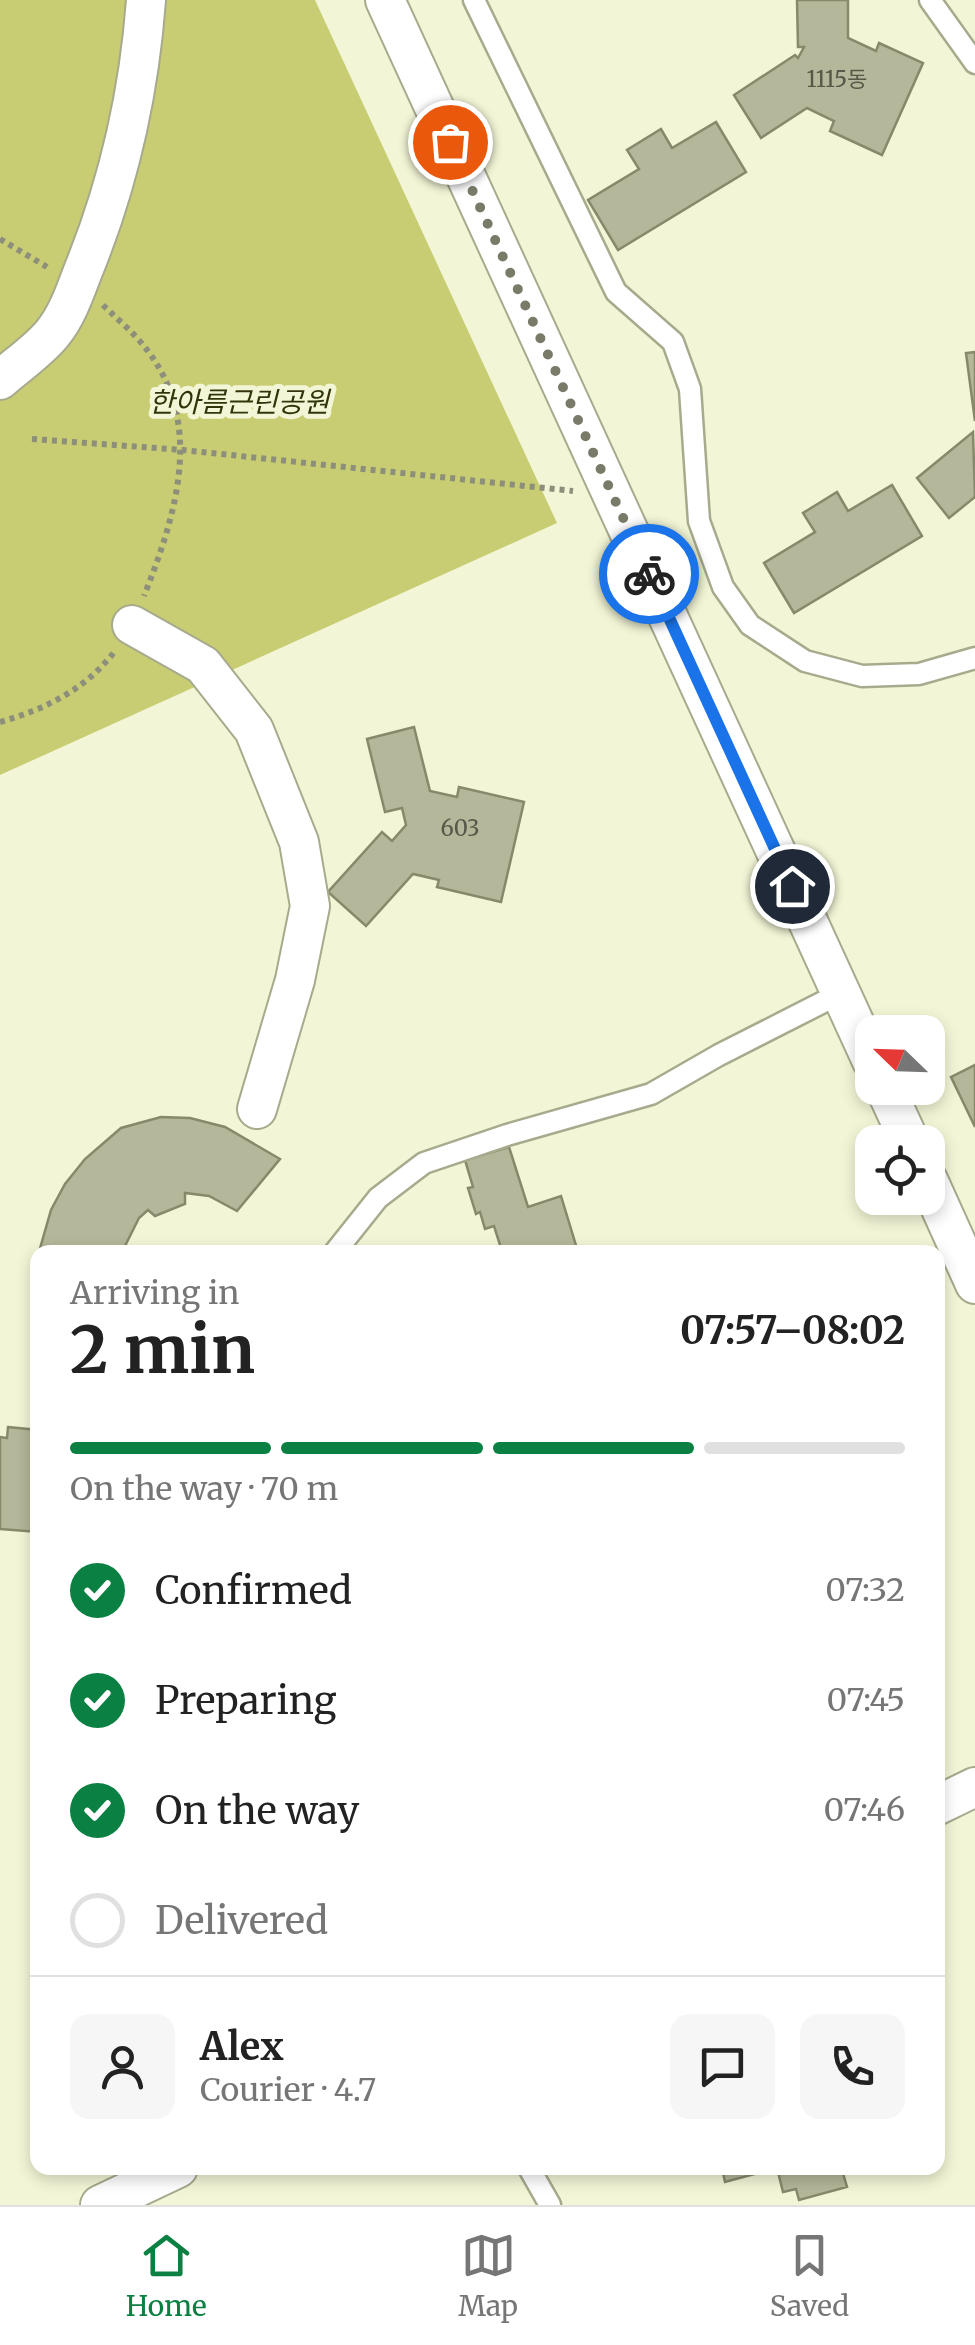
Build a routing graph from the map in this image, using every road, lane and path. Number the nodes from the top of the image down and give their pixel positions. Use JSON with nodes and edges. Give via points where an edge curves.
{"nodes":[{"id":1,"x":146,"y":0,"type":"edge"},
{"id":2,"x":384,"y":0,"type":"edge"},
{"id":3,"x":474,"y":0,"type":"edge"},
{"id":4,"x":930,"y":0,"type":"edge"},
{"id":5,"x":975,"y":63,"type":"edge"},
{"id":6,"x":0,"y":238,"type":"edge"},
{"id":7,"x":76,"y":290,"type":"junction"},
{"id":8,"x":0,"y":380,"type":"edge"},
{"id":9,"x":32,"y":439,"type":"dead end"},
{"id":10,"x":183,"y":450,"type":"junction"},
{"id":11,"x":612,"y":496,"type":"junction"},
{"id":12,"x":132,"y":624,"type":"junction"},
{"id":13,"x":975,"y":658,"type":"edge"},
{"id":14,"x":0,"y":722,"type":"edge"},
{"id":15,"x":841,"y":993,"type":"junction"},
{"id":16,"x":855,"y":1024,"type":"edge"},
{"id":17,"x":257,"y":1109,"type":"dead end"},
{"id":18,"x":944,"y":1215,"type":"edge"},
{"id":19,"x":341,"y":1245,"type":"edge"},
{"id":20,"x":975,"y":1284,"type":"edge"},
{"id":21,"x":975,"y":1788,"type":"edge"},
{"id":22,"x":945,"y":1802,"type":"edge"},
{"id":23,"x":163,"y":2175,"type":"edge"},
{"id":24,"x":533,"y":2175,"type":"edge"},
{"id":25,"x":100,"y":2205,"type":"edge"},
{"id":26,"x":550,"y":2205,"type":"edge"}],
"edges":[{"from":1,"to":7,"type":"street","via":[[121,166]]},
{"from":2,"to":11,"type":"street"},
{"from":3,"to":13,"type":"lane","via":[[616,292],[673,342],[690,389],[699,522],[723,587],[750,625],[805,661],[862,676],[919,674]]},
{"from":4,"to":5,"type":"lane"},
{"from":6,"to":7,"type":"path"},
{"from":7,"to":8,"type":"street","via":[[52,334]]},
{"from":7,"to":10,"type":"path","via":[[138,338],[162,372]]},
{"from":9,"to":10,"type":"path"},
{"from":10,"to":11,"type":"path"},
{"from":10,"to":12,"type":"path","via":[[169,523]]},
{"from":11,"to":15,"type":"street"},
{"from":12,"to":14,"type":"path","via":[[97,675],[50,705]]},
{"from":12,"to":17,"type":"street","via":[[202,665],[254,730],[300,842],[310,906]]},
{"from":15,"to":16,"type":"street"},
{"from":15,"to":19,"type":"lane","via":[[652,1094],[424,1164],[378,1198]]},
{"from":18,"to":20,"type":"street"},
{"from":21,"to":22,"type":"street"},
{"from":23,"to":25,"type":"street"},
{"from":24,"to":26,"type":"lane"}]}
